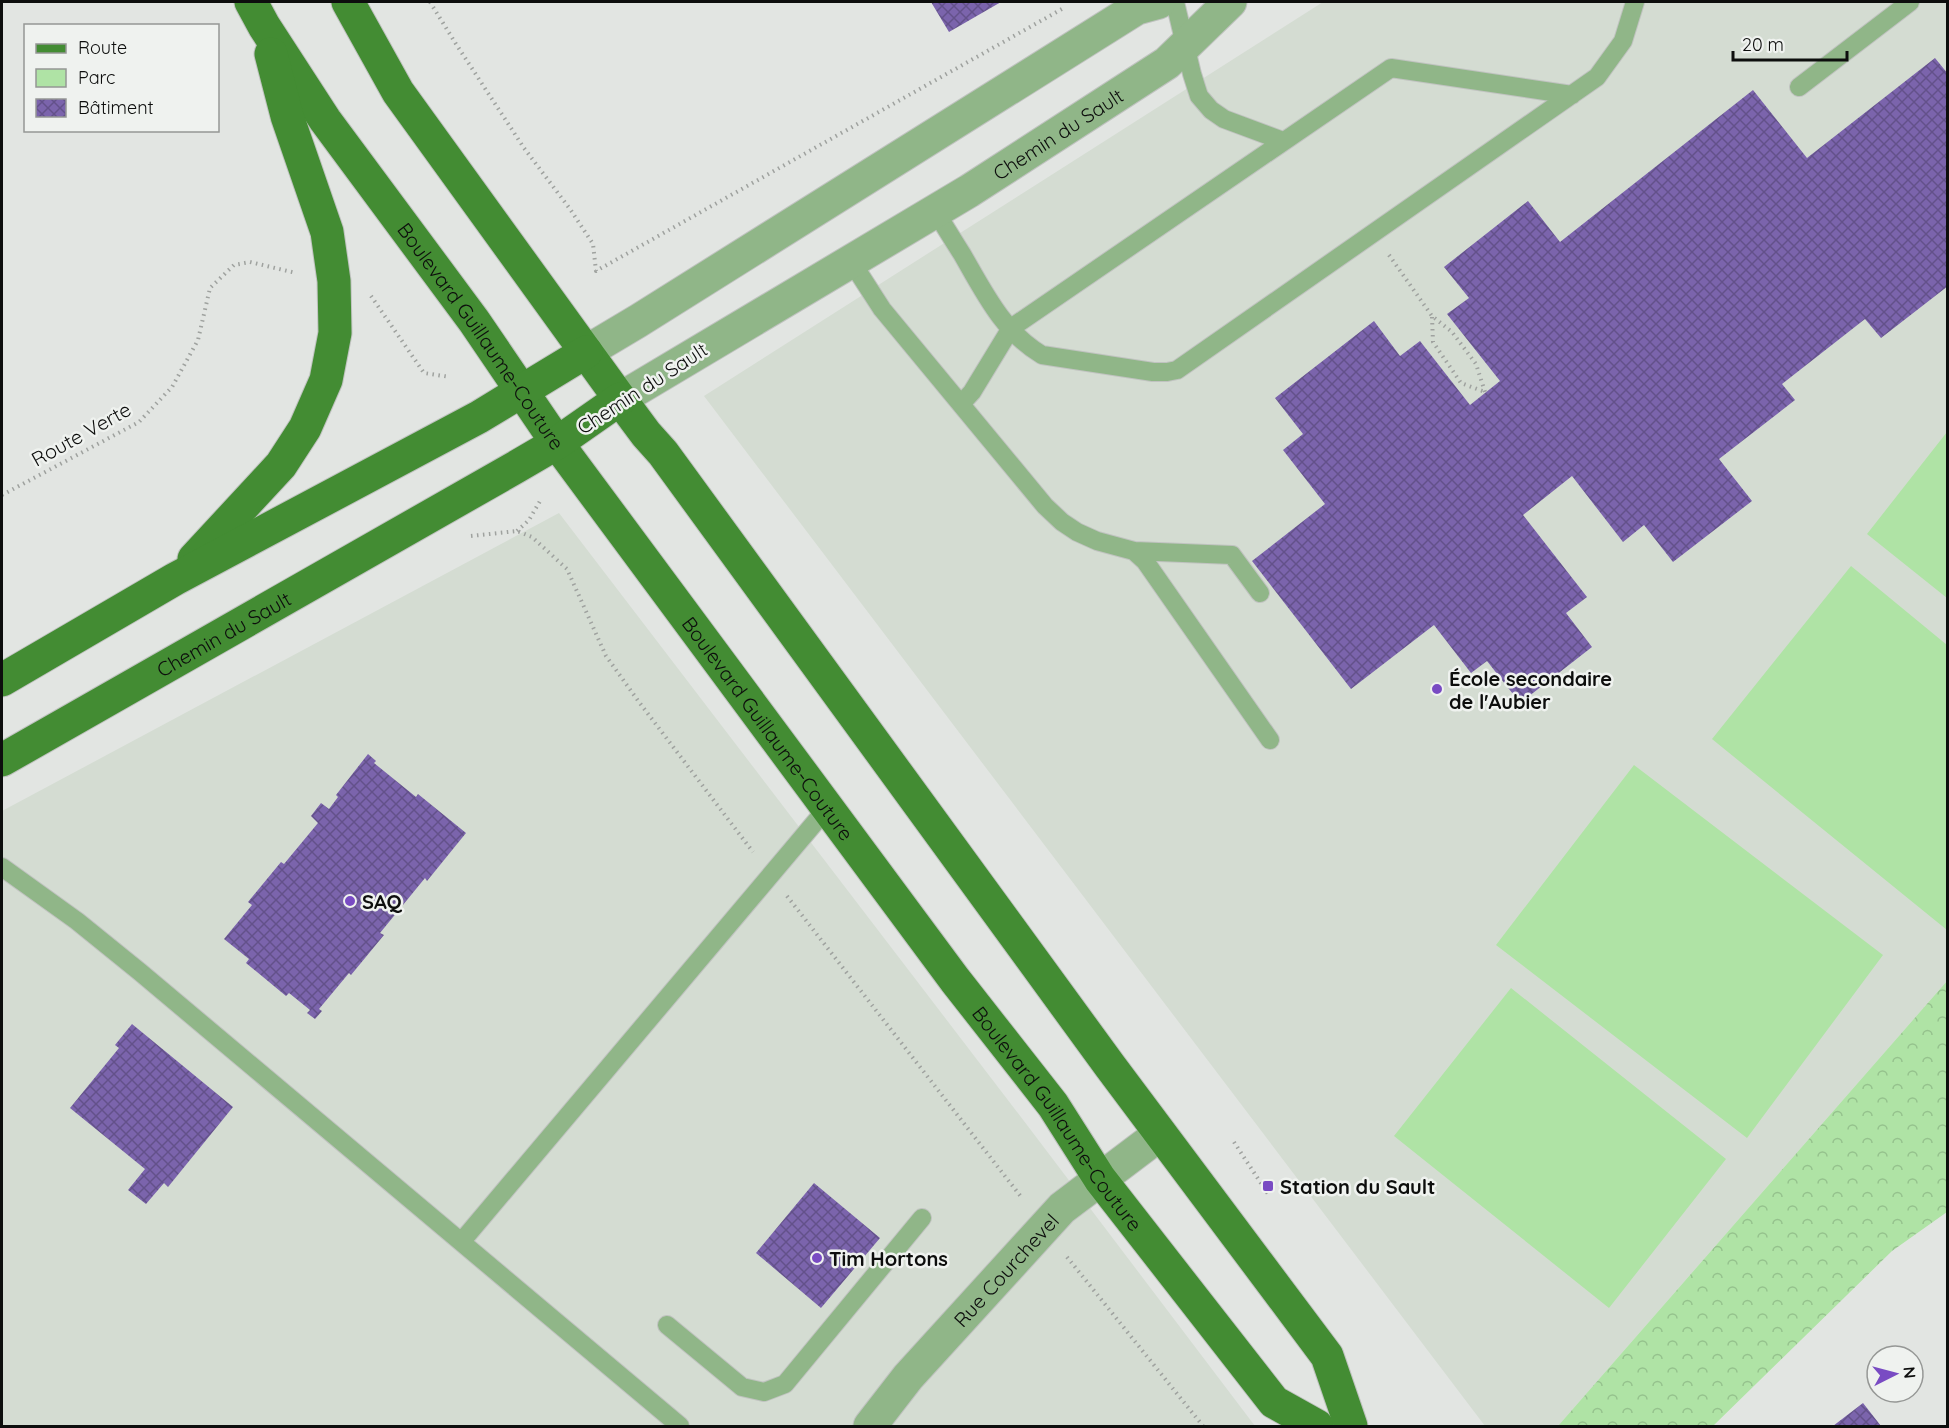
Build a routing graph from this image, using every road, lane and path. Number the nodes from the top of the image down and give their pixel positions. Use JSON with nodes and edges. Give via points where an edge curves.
{"nodes":[{"id":1,"x":348,"y":2,"type":"edge"},
{"id":2,"x":430,"y":2,"type":"edge"},
{"id":3,"x":1159,"y":2,"type":"edge"},
{"id":4,"x":1175,"y":2,"type":"edge"},
{"id":5,"x":1230,"y":2,"type":"edge"},
{"id":6,"x":1635,"y":2,"type":"edge"},
{"id":7,"x":1910,"y":2,"type":"edge"},
{"id":8,"x":1065,"y":7,"type":"dead end"},
{"id":9,"x":257,"y":14,"type":"edge"},
{"id":10,"x":1185,"y":47,"type":"junction"},
{"id":11,"x":1799,"y":87,"type":"dead end"},
{"id":12,"x":1572,"y":95,"type":"junction"},
{"id":13,"x":1283,"y":141,"type":"junction"},
{"id":14,"x":934,"y":211,"type":"junction"},
{"id":15,"x":851,"y":261,"type":"junction"},
{"id":16,"x":1402,"y":272,"type":"dead end"},
{"id":17,"x":304,"y":275,"type":"dead end"},
{"id":18,"x":362,"y":290,"type":"dead end"},
{"id":19,"x":1432,"y":316,"type":"junction"},
{"id":20,"x":1011,"y":328,"type":"junction"},
{"id":21,"x":586,"y":352,"type":"junction"},
{"id":22,"x":450,"y":377,"type":"dead end"},
{"id":23,"x":522,"y":392,"type":"junction"},
{"id":24,"x":620,"y":399,"type":"junction"},
{"id":25,"x":961,"y":404,"type":"junction"},
{"id":26,"x":557,"y":443,"type":"junction"},
{"id":27,"x":2,"y":495,"type":"edge"},
{"id":28,"x":540,"y":501,"type":"dead end"},
{"id":29,"x":517,"y":531,"type":"junction"},
{"id":30,"x":476,"y":536,"type":"dead end"},
{"id":31,"x":1134,"y":551,"type":"junction"},
{"id":32,"x":567,"y":569,"type":"dead end"},
{"id":33,"x":176,"y":579,"type":"junction"},
{"id":34,"x":1260,"y":593,"type":"dead end"},
{"id":35,"x":2,"y":680,"type":"edge"},
{"id":36,"x":1270,"y":740,"type":"dead end"},
{"id":37,"x":2,"y":760,"type":"edge"},
{"id":38,"x":828,"y":807,"type":"junction"},
{"id":39,"x":2,"y":867,"type":"edge"},
{"id":40,"x":1160,"y":1134,"type":"junction"},
{"id":41,"x":1234,"y":1142,"type":"dead end"},
{"id":42,"x":1100,"y":1179,"type":"junction"},
{"id":43,"x":1270,"y":1197,"type":"dead end"},
{"id":44,"x":922,"y":1218,"type":"dead end"},
{"id":45,"x":462,"y":1241,"type":"junction"},
{"id":46,"x":1077,"y":1270,"type":"dead end"},
{"id":47,"x":667,"y":1325,"type":"dead end"},
{"id":48,"x":680,"y":1426,"type":"edge"},
{"id":49,"x":870,"y":1426,"type":"edge"},
{"id":50,"x":1203,"y":1426,"type":"edge"},
{"id":51,"x":1317,"y":1426,"type":"edge"},
{"id":52,"x":1351,"y":1426,"type":"edge"}],
"edges":[{"from":1,"to":21,"type":"main road","via":[[398,92]]},
{"from":2,"to":8,"type":"path","via":[[524,148],[593,244],[597,271]]},
{"from":3,"to":21,"type":"street","via":[[1137,8]]},
{"from":4,"to":10,"type":"lane"},
{"from":5,"to":10,"type":"street","name":"Chemin du Sault"},
{"from":6,"to":12,"type":"lane","via":[[1623,41],[1597,77]]},
{"from":7,"to":11,"type":"lane"},
{"from":9,"to":23,"type":"main road","name":"Boulevard Guillaume-Couture","via":[[326,120]]},
{"from":9,"to":33,"type":"main road","via":[[327,232],[334,281],[334,333],[326,380],[305,428],[281,465]]},
{"from":10,"to":13,"type":"lane","via":[[1199,96],[1211,110],[1224,120]]},
{"from":10,"to":14,"type":"street","name":"Chemin du Sault","via":[[1167,63]]},
{"from":12,"to":13,"type":"lane","via":[[1391,68]]},
{"from":12,"to":20,"type":"lane","via":[[1177,370],[1153,372],[1042,355]]},
{"from":13,"to":20,"type":"lane"},
{"from":14,"to":15,"type":"street","name":"Chemin du Sault"},
{"from":14,"to":20,"type":"lane","via":[[986,298]]},
{"from":15,"to":24,"type":"street","name":"Chemin du Sault"},
{"from":15,"to":25,"type":"lane","via":[[882,309]]},
{"from":16,"to":19,"type":"path"},
{"from":17,"to":27,"type":"path","name":"Route Verte","via":[[250,262],[234,265],[210,288],[198,340],[172,387],[139,422]]},
{"from":18,"to":22,"type":"path","via":[[372,296],[424,373]]},
{"from":19,"to":19,"type":"path","via":[[1433,342],[1461,383],[1485,392],[1476,364],[1452,332]]},
{"from":20,"to":25,"type":"lane"},
{"from":21,"to":23,"type":"main road"},
{"from":21,"to":24,"type":"main road"},
{"from":23,"to":26,"type":"main road","name":"Boulevard Guillaume-Couture"},
{"from":23,"to":33,"type":"main road"},
{"from":24,"to":26,"type":"main road","name":"Chemin du Sault"},
{"from":24,"to":40,"type":"main road"},
{"from":25,"to":31,"type":"lane","via":[[1062,522],[1097,541]]},
{"from":26,"to":37,"type":"main road","name":"Chemin du Sault"},
{"from":26,"to":38,"type":"main road","name":"Boulevard Guillaume-Couture"},
{"from":28,"to":29,"type":"path"},
{"from":29,"to":30,"type":"path"},
{"from":29,"to":32,"type":"path","via":[[532,537]]},
{"from":31,"to":34,"type":"lane","via":[[1232,555]]},
{"from":31,"to":36,"type":"lane","via":[[1145,561]]},
{"from":33,"to":35,"type":"main road"},
{"from":38,"to":42,"type":"main road","name":"Boulevard Guillaume-Couture","via":[[1053,1105]]},
{"from":38,"to":45,"type":"lane"},
{"from":39,"to":45,"type":"lane","via":[[140,972]]},
{"from":40,"to":42,"type":"street","name":"Rue Courchevel"},
{"from":40,"to":52,"type":"main road","via":[[1327,1356]]},
{"from":41,"to":43,"type":"path"},
{"from":42,"to":49,"type":"street","name":"Rue Courchevel","via":[[1044,1226],[908,1377]]},
{"from":42,"to":51,"type":"main road","name":"Boulevard Guillaume-Couture","via":[[1274,1402]]},
{"from":44,"to":47,"type":"lane","via":[[785,1384],[764,1392],[742,1387]]},
{"from":45,"to":48,"type":"lane"},
{"from":46,"to":50,"type":"path"}]}
